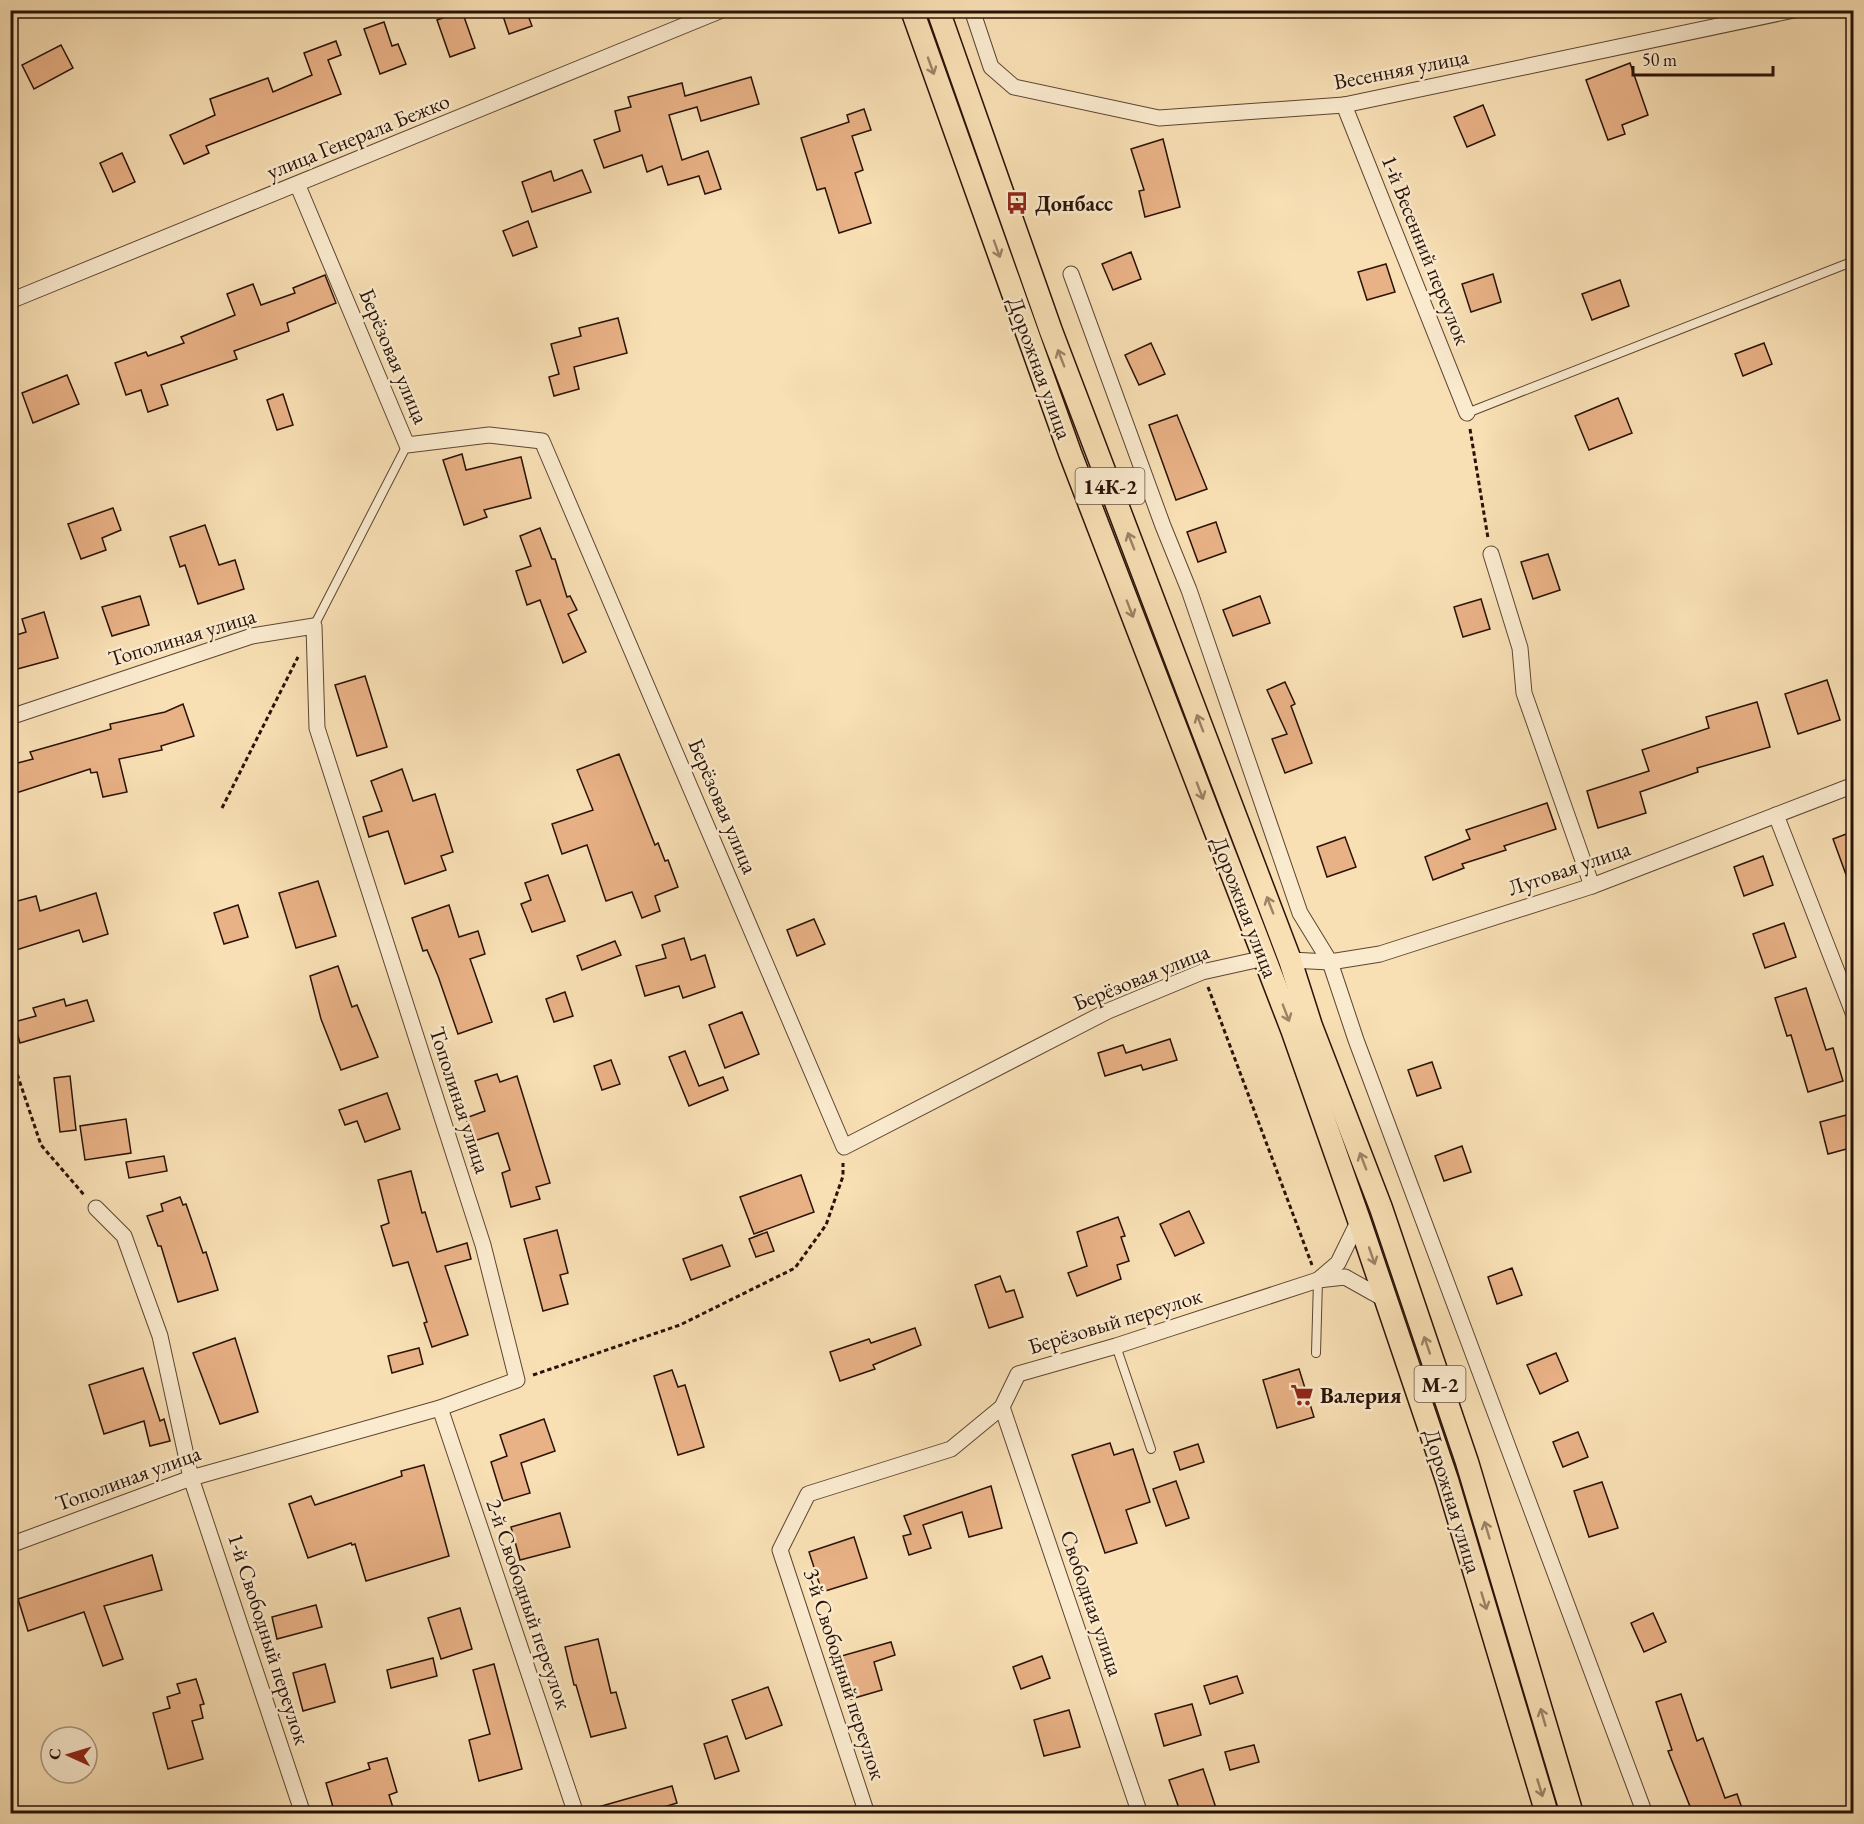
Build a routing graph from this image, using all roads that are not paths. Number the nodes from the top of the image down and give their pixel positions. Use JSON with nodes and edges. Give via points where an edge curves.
{"nodes":[{"id":1,"x":722,"y":10,"type":"edge"},
{"id":2,"x":912,"y":10,"type":"edge"},
{"id":3,"x":938,"y":10,"type":"edge"},
{"id":4,"x":972,"y":10,"type":"edge"},
{"id":5,"x":1794,"y":10,"type":"edge"},
{"id":6,"x":1344,"y":105,"type":"junction"},
{"id":7,"x":298,"y":186,"type":"junction"},
{"id":8,"x":1854,"y":261,"type":"edge"},
{"id":9,"x":1071,"y":274,"type":"dead end"},
{"id":10,"x":10,"y":301,"type":"edge"},
{"id":11,"x":1467,"y":413,"type":"joint"},
{"id":12,"x":407,"y":445,"type":"junction"},
{"id":13,"x":1491,"y":554,"type":"road end"},
{"id":14,"x":314,"y":626,"type":"junction"},
{"id":15,"x":10,"y":717,"type":"edge"},
{"id":16,"x":1854,"y":785,"type":"edge"},
{"id":17,"x":1776,"y":815,"type":"junction"},
{"id":18,"x":1592,"y":886,"type":"junction"},
{"id":19,"x":1265,"y":958,"type":"junction"},
{"id":20,"x":1290,"y":960,"type":"junction"},
{"id":21,"x":1330,"y":962,"type":"junction"},
{"id":22,"x":1854,"y":1015,"type":"edge"},
{"id":23,"x":96,"y":1208,"type":"road end"},
{"id":24,"x":1359,"y":1220,"type":"junction"},
{"id":25,"x":1318,"y":1280,"type":"junction"},
{"id":26,"x":1387,"y":1300,"type":"junction"},
{"id":27,"x":1116,"y":1346,"type":"junction"},
{"id":28,"x":1316,"y":1353,"type":"dead end"},
{"id":29,"x":1002,"y":1407,"type":"junction"},
{"id":30,"x":440,"y":1408,"type":"junction"},
{"id":31,"x":1151,"y":1449,"type":"dead end"},
{"id":32,"x":191,"y":1478,"type":"junction"},
{"id":33,"x":10,"y":1545,"type":"edge"},
{"id":34,"x":780,"y":1550,"type":"joint"},
{"id":35,"x":303,"y":1814,"type":"edge"},
{"id":36,"x":576,"y":1814,"type":"edge"},
{"id":37,"x":867,"y":1814,"type":"edge"},
{"id":38,"x":1140,"y":1814,"type":"edge"},
{"id":39,"x":1547,"y":1814,"type":"edge"},
{"id":40,"x":1572,"y":1814,"type":"edge"},
{"id":41,"x":1645,"y":1814,"type":"edge"}],
"edges":[{"from":1,"to":7,"type":"street","name":"улица Генерала Бежко"},
{"from":2,"to":19,"type":"main road","name":"Дорожная улица","number":"14К-2","one_way":true,"via":[[1070,453]]},
{"from":20,"to":3,"type":"main road","name":"Дорожная улица","number":"14К-2","one_way":true,"via":[[1051,331]]},
{"from":4,"to":6,"type":"street","name":"Весенняя улица","via":[[992,67],[1014,87],[1159,118]]},
{"from":5,"to":6,"type":"street","name":"Весенняя улица"},
{"from":6,"to":11,"type":"street","name":"1-й Весенний переулок"},
{"from":7,"to":10,"type":"street","name":"улица Генерала Бежко"},
{"from":7,"to":12,"type":"street","name":"Берёзовая улица"},
{"from":8,"to":11,"type":"lane"},
{"from":9,"to":21,"type":"street","via":[[1189,590],[1300,913]]},
{"from":12,"to":14,"type":"lane"},
{"from":12,"to":19,"type":"street","name":"Берёзовая улица","via":[[489,435],[542,441],[844,1147],[1108,1011],[1202,972]]},
{"from":13,"to":18,"type":"street","via":[[1520,648],[1524,693]]},
{"from":14,"to":15,"type":"street","name":"Тополиная улица","via":[[252,636]]},
{"from":14,"to":30,"type":"street","name":"Тополиная улица","via":[[316,728],[483,1245],[517,1380]]},
{"from":16,"to":17,"type":"street","name":"Луговая улица"},
{"from":17,"to":18,"type":"street","name":"Луговая улица"},
{"from":17,"to":22,"type":"street"},
{"from":18,"to":21,"type":"street","name":"Луговая улица","via":[[1380,954]]},
{"from":19,"to":24,"type":"main road","name":"Дорожная улица","number":"М-2","one_way":true},
{"from":20,"to":21,"type":"street","name":"Луговая улица"},
{"from":40,"to":20,"type":"main road","name":"Дорожная улица","number":"М-2","one_way":true,"via":[[1467,1462],[1381,1208],[1311,1026]]},
{"from":21,"to":41,"type":"street"},
{"from":23,"to":32,"type":"street","name":"1-й Свободный переулок","via":[[124,1236],[160,1336]]},
{"from":24,"to":25,"type":"street","name":"Берёзовый переулок","via":[[1338,1263]]},
{"from":24,"to":26,"type":"main road","name":"Дорожная улица","number":"М-2","one_way":true},
{"from":25,"to":26,"type":"street","name":"Берёзовый переулок","via":[[1344,1277]]},
{"from":25,"to":27,"type":"street","name":"Берёзовый переулок"},
{"from":25,"to":28,"type":"lane"},
{"from":26,"to":39,"type":"main road","name":"Дорожная улица","number":"М-2","one_way":true,"via":[[1448,1480]]},
{"from":27,"to":29,"type":"street","name":"Берёзовый переулок","via":[[1018,1374]]},
{"from":27,"to":31,"type":"lane"},
{"from":29,"to":34,"type":"street","name":"Берёзовый переулок","via":[[951,1449],[808,1494]]},
{"from":29,"to":38,"type":"street","name":"Свободная улица"},
{"from":30,"to":32,"type":"street","name":"Тополиная улица"},
{"from":30,"to":36,"type":"street","name":"2-й Свободный переулок"},
{"from":32,"to":33,"type":"street","name":"Тополиная улица"},
{"from":32,"to":35,"type":"street","name":"1-й Свободный переулок"},
{"from":34,"to":37,"type":"street","name":"3-й Свободный переулок"}]}
